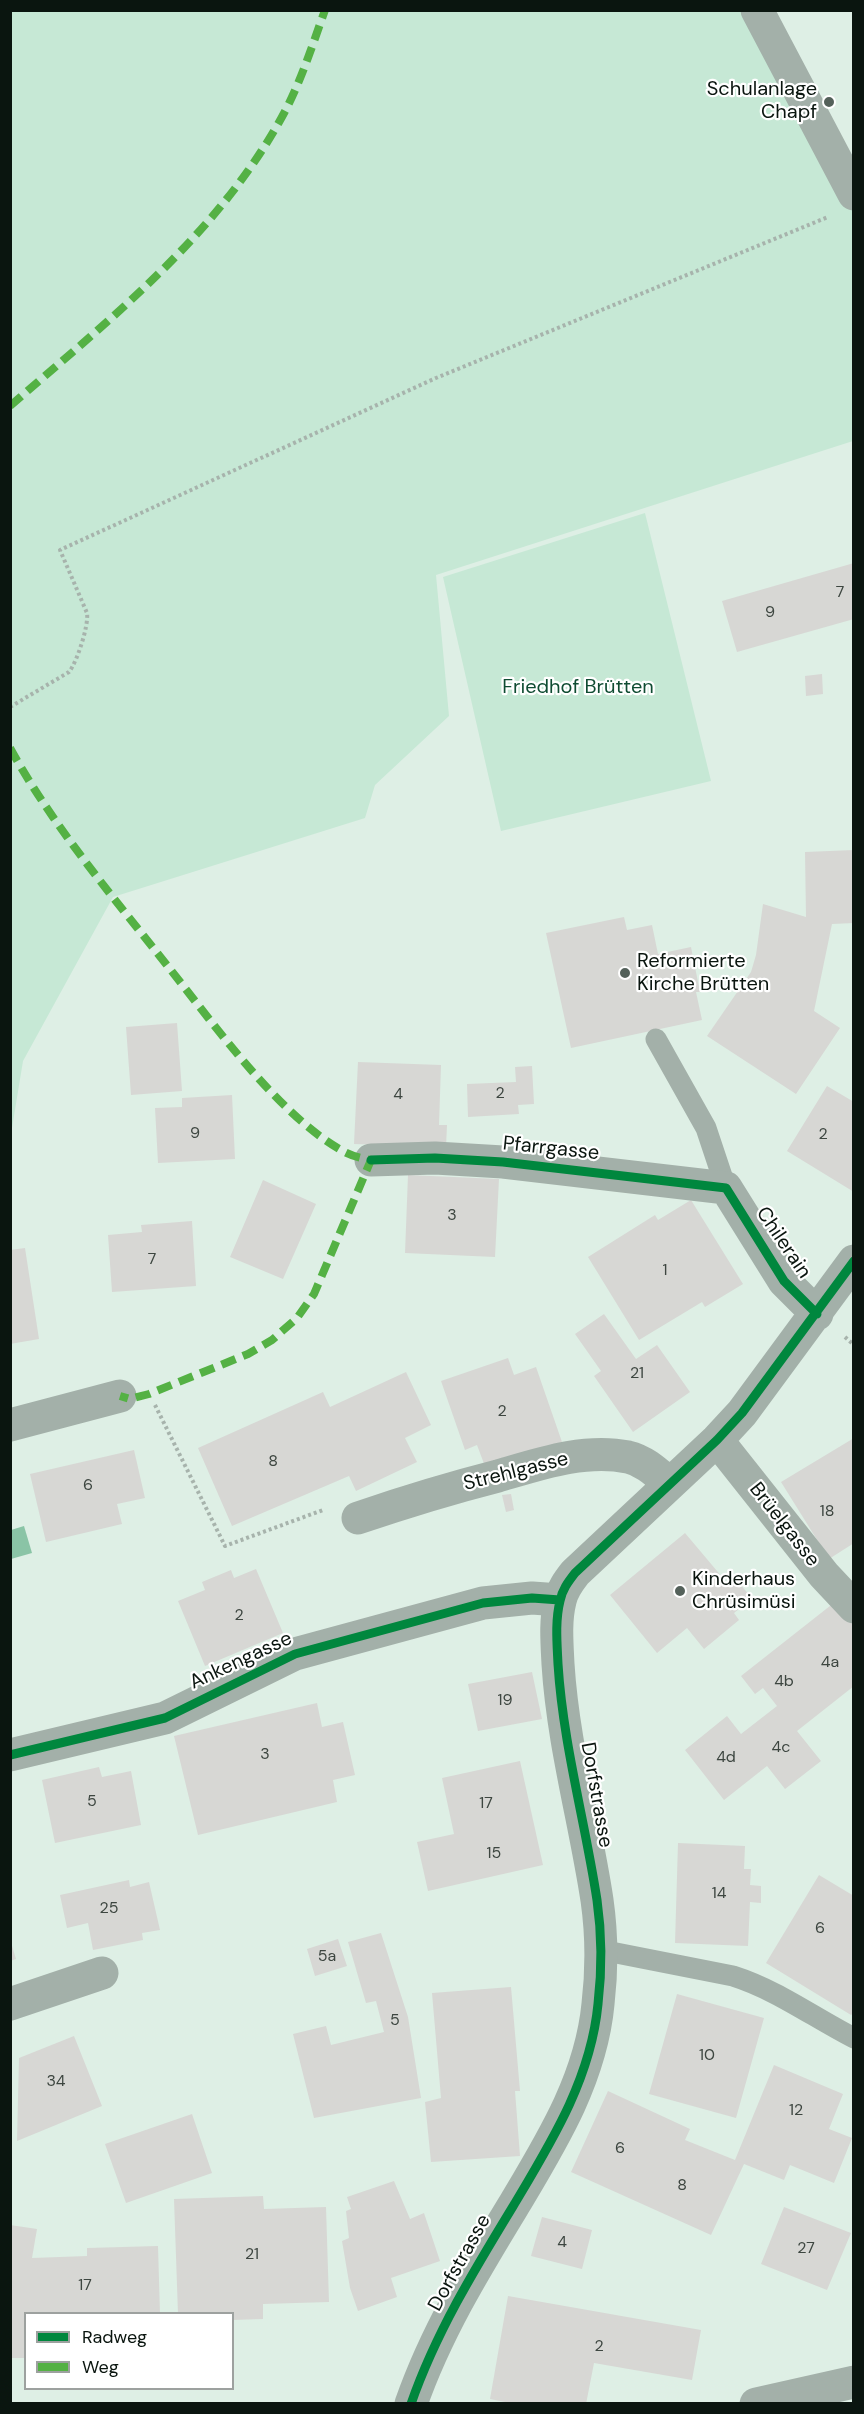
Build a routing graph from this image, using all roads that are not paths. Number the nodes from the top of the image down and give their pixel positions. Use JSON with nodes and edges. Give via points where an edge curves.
{"nodes":[{"id":1,"x":757,"y":10,"type":"edge"},
{"id":2,"x":843,"y":205,"type":"edge"},
{"id":3,"x":656,"y":1039,"type":"dead end"},
{"id":4,"x":371,"y":1160,"type":"dead end"},
{"id":5,"x":726,"y":1188,"type":"junction"},
{"id":6,"x":854,"y":1262,"type":"edge"},
{"id":7,"x":817,"y":1314,"type":"junction"},
{"id":8,"x":120,"y":1396,"type":"dead end"},
{"id":9,"x":10,"y":1425,"type":"edge"},
{"id":10,"x":717,"y":1440,"type":"junction"},
{"id":11,"x":670,"y":1484,"type":"junction"},
{"id":12,"x":358,"y":1518,"type":"road end"},
{"id":13,"x":560,"y":1600,"type":"junction"},
{"id":14,"x":854,"y":1607,"type":"edge"},
{"id":15,"x":10,"y":1755,"type":"edge"},
{"id":16,"x":601,"y":1950,"type":"junction"},
{"id":17,"x":102,"y":1973,"type":"dead end"},
{"id":18,"x":10,"y":2004,"type":"edge"},
{"id":19,"x":854,"y":2038,"type":"edge"},
{"id":20,"x":854,"y":2382,"type":"edge"},
{"id":21,"x":411,"y":2403,"type":"edge"},
{"id":22,"x":756,"y":2403,"type":"edge"}],
"edges":[{"from":1,"to":2,"type":"street"},
{"from":3,"to":5,"type":"lane","name":"Chilerain","via":[[706,1128]]},
{"from":4,"to":5,"type":"street","name":"Pfarrgasse","via":[[503,1162]]},
{"from":5,"to":7,"type":"street","name":"Chilerain","via":[[784,1281]]},
{"from":6,"to":7,"type":"street","name":"Dorfstrasse"},
{"from":7,"to":10,"type":"street","name":"Dorfstrasse","via":[[762,1389]]},
{"from":8,"to":9,"type":"street"},
{"from":10,"to":11,"type":"street","name":"Dorfstrasse"},
{"from":10,"to":14,"type":"street","name":"Brüelgasse"},
{"from":11,"to":12,"type":"street","name":"Strehlgasse","via":[[652,1468],[631,1458],[590,1455],[471,1483]]},
{"from":11,"to":13,"type":"street","name":"Dorfstrasse","via":[[568,1581]]},
{"from":13,"to":15,"type":"street","name":"Ankengasse","via":[[532,1598],[483,1603],[295,1654],[165,1718]]},
{"from":13,"to":16,"type":"street","name":"Dorfstrasse","via":[[557,1626],[562,1706],[597,1900]]},
{"from":16,"to":19,"type":"lane","via":[[753,1982]]},
{"from":16,"to":21,"type":"street","name":"Dorfstrasse","via":[[593,2032],[570,2104],[467,2283]]},
{"from":17,"to":18,"type":"street"},
{"from":20,"to":22,"type":"street"}]}
